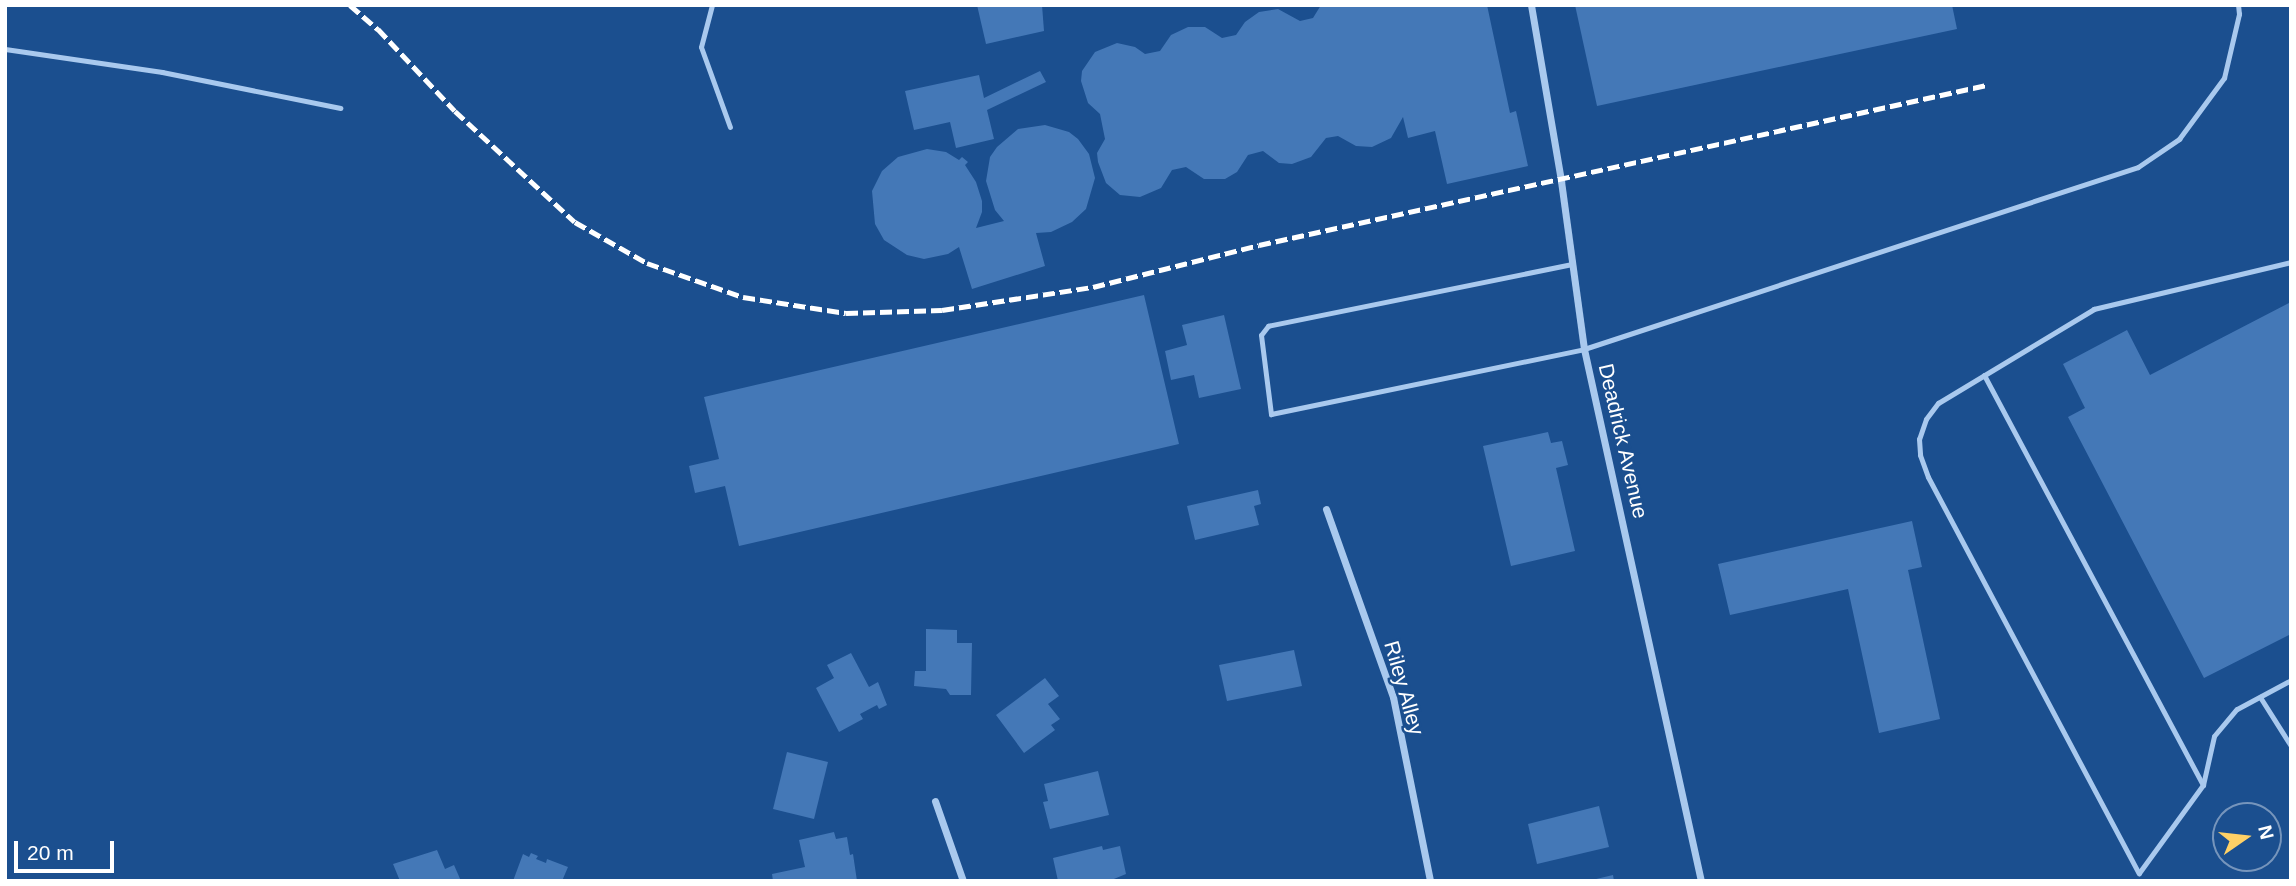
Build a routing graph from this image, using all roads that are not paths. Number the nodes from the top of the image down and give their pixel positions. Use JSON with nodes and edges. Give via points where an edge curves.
{"nodes":[{"id":1,"x":712,"y":5,"type":"edge"},
{"id":2,"x":1531,"y":5,"type":"edge"},
{"id":3,"x":2238,"y":5,"type":"edge"},
{"id":4,"x":5,"y":50,"type":"edge"},
{"id":5,"x":340,"y":108,"type":"dead end"},
{"id":6,"x":730,"y":127,"type":"dead end"},
{"id":7,"x":2291,"y":262,"type":"edge"},
{"id":8,"x":1572,"y":264,"type":"junction"},
{"id":9,"x":1584,"y":349,"type":"junction"},
{"id":10,"x":1984,"y":375,"type":"junction"},
{"id":11,"x":1326,"y":509,"type":"dead end"},
{"id":12,"x":2291,"y":680,"type":"edge"},
{"id":13,"x":2260,"y":696,"type":"junction"},
{"id":14,"x":2291,"y":746,"type":"edge"},
{"id":15,"x":2203,"y":785,"type":"junction"},
{"id":16,"x":935,"y":801,"type":"dead end"},
{"id":17,"x":963,"y":881,"type":"edge"},
{"id":18,"x":1430,"y":881,"type":"edge"},
{"id":19,"x":1701,"y":881,"type":"edge"}],
"edges":[{"from":1,"to":6,"type":"lane","via":[[701,47]]},
{"from":2,"to":8,"type":"street","name":"Deadrick Avenue"},
{"from":3,"to":9,"type":"lane","via":[[2224,78],[2179,139],[2138,167]]},
{"from":4,"to":5,"type":"lane","via":[[162,72]]},
{"from":7,"to":10,"type":"lane","via":[[2094,309]]},
{"from":8,"to":9,"type":"street","name":"Deadrick Avenue"},
{"from":8,"to":9,"type":"lane","via":[[1268,326],[1261,335],[1271,414]]},
{"from":9,"to":19,"type":"street","name":"Deadrick Avenue"},
{"from":10,"to":15,"type":"lane"},
{"from":10,"to":15,"type":"lane","via":[[1938,403],[1919,439],[1920,455],[2139,873]]},
{"from":11,"to":18,"type":"street","name":"Riley Alley","via":[[1393,697]]},
{"from":12,"to":13,"type":"lane"},
{"from":13,"to":14,"type":"lane"},
{"from":13,"to":15,"type":"lane","via":[[2237,709],[2214,736]]},
{"from":16,"to":17,"type":"street"}]}
